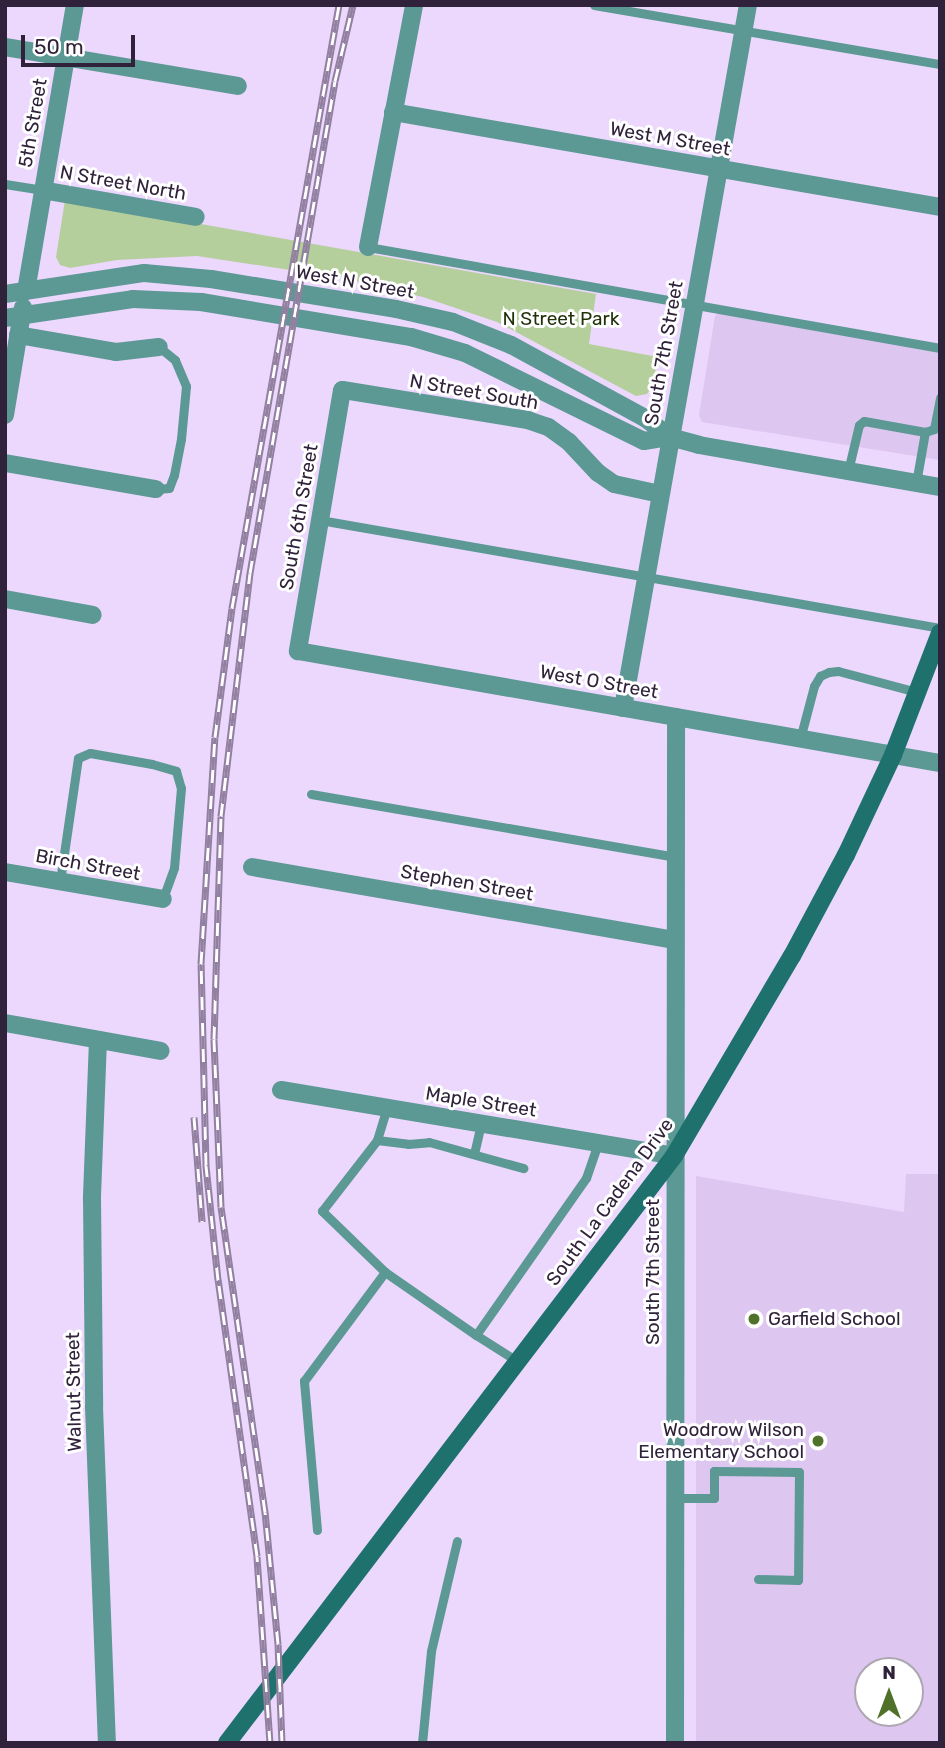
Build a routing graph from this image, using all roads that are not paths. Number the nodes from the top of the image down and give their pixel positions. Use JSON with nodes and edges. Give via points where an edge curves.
{"nodes":[{"id":1,"x":75,"y":5,"type":"edge"},
{"id":2,"x":414,"y":5,"type":"edge"},
{"id":3,"x":594,"y":5,"type":"edge"},
{"id":4,"x":748,"y":5,"type":"edge"},
{"id":5,"x":743,"y":30,"type":"junction"},
{"id":6,"x":5,"y":47,"type":"edge"},
{"id":7,"x":66,"y":58,"type":"junction"},
{"id":8,"x":940,"y":64,"type":"edge"},
{"id":9,"x":238,"y":86,"type":"dead end"},
{"id":10,"x":393,"y":112,"type":"junction"},
{"id":11,"x":719,"y":168,"type":"junction"},
{"id":12,"x":5,"y":184,"type":"edge"},
{"id":13,"x":42,"y":190,"type":"junction"},
{"id":14,"x":940,"y":207,"type":"edge"},
{"id":15,"x":196,"y":217,"type":"dead end"},
{"id":16,"x":369,"y":247,"type":"joint"},
{"id":17,"x":26,"y":291,"type":"junction"},
{"id":18,"x":5,"y":295,"type":"edge"},
{"id":19,"x":694,"y":305,"type":"junction"},
{"id":20,"x":15,"y":324,"type":"edge"},
{"id":21,"x":159,"y":347,"type":"joint"},
{"id":22,"x":940,"y":348,"type":"edge"},
{"id":23,"x":342,"y":390,"type":"joint"},
{"id":24,"x":940,"y":398,"type":"edge"},
{"id":25,"x":5,"y":415,"type":"edge"},
{"id":26,"x":925,"y":432,"type":"junction"},
{"id":27,"x":670,"y":437,"type":"junction"},
{"id":28,"x":5,"y":463,"type":"edge"},
{"id":29,"x":848,"y":471,"type":"junction"},
{"id":30,"x":916,"y":482,"type":"junction"},
{"id":31,"x":940,"y":487,"type":"edge"},
{"id":32,"x":156,"y":489,"type":"joint"},
{"id":33,"x":660,"y":494,"type":"junction"},
{"id":34,"x":320,"y":520,"type":"junction"},
{"id":35,"x":646,"y":575,"type":"junction"},
{"id":36,"x":5,"y":599,"type":"edge"},
{"id":37,"x":93,"y":615,"type":"dead end"},
{"id":38,"x":940,"y":631,"type":"edge"},
{"id":39,"x":298,"y":651,"type":"joint"},
{"id":40,"x":917,"y":692,"type":"junction"},
{"id":41,"x":623,"y":708,"type":"junction"},
{"id":42,"x":676,"y":717,"type":"junction"},
{"id":43,"x":800,"y":739,"type":"junction"},
{"id":44,"x":894,"y":755,"type":"junction"},
{"id":45,"x":940,"y":763,"type":"edge"},
{"id":46,"x":311,"y":794,"type":"dead end"},
{"id":47,"x":675,"y":857,"type":"junction"},
{"id":48,"x":252,"y":867,"type":"dead end"},
{"id":49,"x":5,"y":872,"type":"edge"},
{"id":50,"x":60,"y":881,"type":"junction"},
{"id":51,"x":163,"y":899,"type":"joint"},
{"id":52,"x":674,"y":940,"type":"junction"},
{"id":53,"x":5,"y":1023,"type":"edge"},
{"id":54,"x":98,"y":1040,"type":"junction"},
{"id":55,"x":161,"y":1051,"type":"dead end"},
{"id":56,"x":281,"y":1090,"type":"dead end"},
{"id":57,"x":387,"y":1108,"type":"junction"},
{"id":58,"x":481,"y":1124,"type":"junction"},
{"id":59,"x":377,"y":1140,"type":"junction"},
{"id":60,"x":598,"y":1143,"type":"junction"},
{"id":61,"x":474,"y":1154,"type":"junction"},
{"id":62,"x":674,"y":1156,"type":"junction"},
{"id":63,"x":523,"y":1168,"type":"dead end"},
{"id":64,"x":385,"y":1272,"type":"junction"},
{"id":65,"x":476,"y":1335,"type":"junction"},
{"id":66,"x":517,"y":1361,"type":"junction"},
{"id":67,"x":674,"y":1498,"type":"junction"},
{"id":68,"x":317,"y":1530,"type":"dead end"},
{"id":69,"x":457,"y":1541,"type":"dead end"},
{"id":70,"x":758,"y":1579,"type":"dead end"},
{"id":71,"x":107,"y":1743,"type":"edge"},
{"id":72,"x":226,"y":1743,"type":"edge"},
{"id":73,"x":422,"y":1743,"type":"edge"},
{"id":74,"x":675,"y":1743,"type":"edge"}],
"edges":[{"from":1,"to":7,"type":"street","name":"5th Street"},
{"from":2,"to":10,"type":"street"},
{"from":3,"to":5,"type":"lane"},
{"from":4,"to":5,"type":"street","name":"South 7th Street"},
{"from":5,"to":8,"type":"lane"},
{"from":5,"to":11,"type":"street","name":"South 7th Street"},
{"from":6,"to":7,"type":"street"},
{"from":7,"to":9,"type":"street"},
{"from":7,"to":13,"type":"street","name":"5th Street"},
{"from":10,"to":11,"type":"street","name":"West M Street"},
{"from":10,"to":16,"type":"street"},
{"from":11,"to":14,"type":"street","name":"West M Street"},
{"from":11,"to":19,"type":"street","name":"South 7th Street"},
{"from":12,"to":13,"type":"lane"},
{"from":13,"to":15,"type":"street","name":"N Street North"},
{"from":13,"to":17,"type":"street","name":"5th Street"},
{"from":16,"to":19,"type":"lane"},
{"from":17,"to":18,"type":"street","name":"West N Street"},
{"from":17,"to":20,"type":"street","name":"5th Street"},
{"from":17,"to":27,"type":"street","name":"West N Street","via":[[144,273],[211,279],[396,309],[453,322],[511,345],[645,418]]},
{"from":19,"to":22,"type":"lane"},
{"from":19,"to":27,"type":"street","name":"South 7th Street"},
{"from":20,"to":21,"type":"street","via":[[116,352]]},
{"from":20,"to":25,"type":"street","name":"5th Street"},
{"from":20,"to":27,"type":"street","name":"West N Street","via":[[132,299],[187,302],[411,337],[465,353],[644,441]]},
{"from":21,"to":32,"type":"lane","via":[[175,360],[187,386],[174,475],[169,488]]},
{"from":23,"to":33,"type":"street","name":"N Street South","via":[[528,420],[569,442],[614,484]]},
{"from":23,"to":34,"type":"street","name":"South 6th Street"},
{"from":24,"to":26,"type":"lane","via":[[934,429]]},
{"from":26,"to":29,"type":"lane","via":[[864,421],[859,425]]},
{"from":26,"to":30,"type":"lane"},
{"from":27,"to":29,"type":"street","name":"West N Street"},
{"from":27,"to":33,"type":"street","name":"South 7th Street"},
{"from":28,"to":32,"type":"street"},
{"from":29,"to":30,"type":"street","name":"West N Street"},
{"from":30,"to":31,"type":"street","name":"West N Street"},
{"from":33,"to":35,"type":"street","name":"South 7th Street"},
{"from":34,"to":35,"type":"lane"},
{"from":34,"to":39,"type":"street","name":"South 6th Street"},
{"from":35,"to":38,"type":"lane"},
{"from":35,"to":41,"type":"street","name":"South 7th Street"},
{"from":36,"to":37,"type":"street"},
{"from":38,"to":40,"type":"main road","name":"South La Cadena Drive"},
{"from":39,"to":41,"type":"street","name":"West O Street"},
{"from":40,"to":43,"type":"lane","via":[[829,672],[814,686]]},
{"from":40,"to":44,"type":"main road","name":"South La Cadena Drive"},
{"from":41,"to":42,"type":"street","name":"West O Street"},
{"from":42,"to":43,"type":"street","name":"West O Street"},
{"from":42,"to":47,"type":"street","name":"South 7th Street"},
{"from":43,"to":44,"type":"street","name":"West O Street"},
{"from":44,"to":45,"type":"street","name":"West O Street"},
{"from":44,"to":62,"type":"main road","name":"South La Cadena Drive","via":[[797,947]]},
{"from":46,"to":47,"type":"lane"},
{"from":47,"to":52,"type":"street","name":"South 7th Street"},
{"from":48,"to":52,"type":"street","name":"Stephen Street"},
{"from":49,"to":50,"type":"street","name":"Birch Street"},
{"from":50,"to":51,"type":"street","name":"Birch Street"},
{"from":50,"to":51,"type":"lane","via":[[78,758],[90,753],[176,771],[181,788],[174,868]]},
{"from":52,"to":62,"type":"street","name":"South 7th Street"},
{"from":53,"to":54,"type":"street"},
{"from":54,"to":55,"type":"street"},
{"from":54,"to":71,"type":"street","name":"Walnut Street","via":[[92,1199],[94,1407]]},
{"from":56,"to":57,"type":"street","name":"Maple Street"},
{"from":57,"to":58,"type":"street","name":"Maple Street"},
{"from":57,"to":59,"type":"lane"},
{"from":58,"to":60,"type":"street","name":"Maple Street"},
{"from":58,"to":61,"type":"lane"},
{"from":59,"to":61,"type":"lane","via":[[429,1142]]},
{"from":59,"to":64,"type":"lane","via":[[322,1211]]},
{"from":60,"to":62,"type":"street","name":"Maple Street"},
{"from":60,"to":65,"type":"lane","via":[[586,1178]]},
{"from":61,"to":63,"type":"lane"},
{"from":62,"to":66,"type":"main road","name":"South La Cadena Drive"},
{"from":62,"to":67,"type":"street","name":"South 7th Street"},
{"from":64,"to":65,"type":"lane"},
{"from":64,"to":68,"type":"lane","via":[[304,1381]]},
{"from":65,"to":66,"type":"lane"},
{"from":66,"to":72,"type":"main road","name":"South La Cadena Drive"},
{"from":67,"to":70,"type":"lane","via":[[714,1498],[714,1471],[799,1472],[798,1580]]},
{"from":67,"to":74,"type":"street","name":"South 7th Street"},
{"from":69,"to":73,"type":"lane","via":[[431,1651]]}]}
